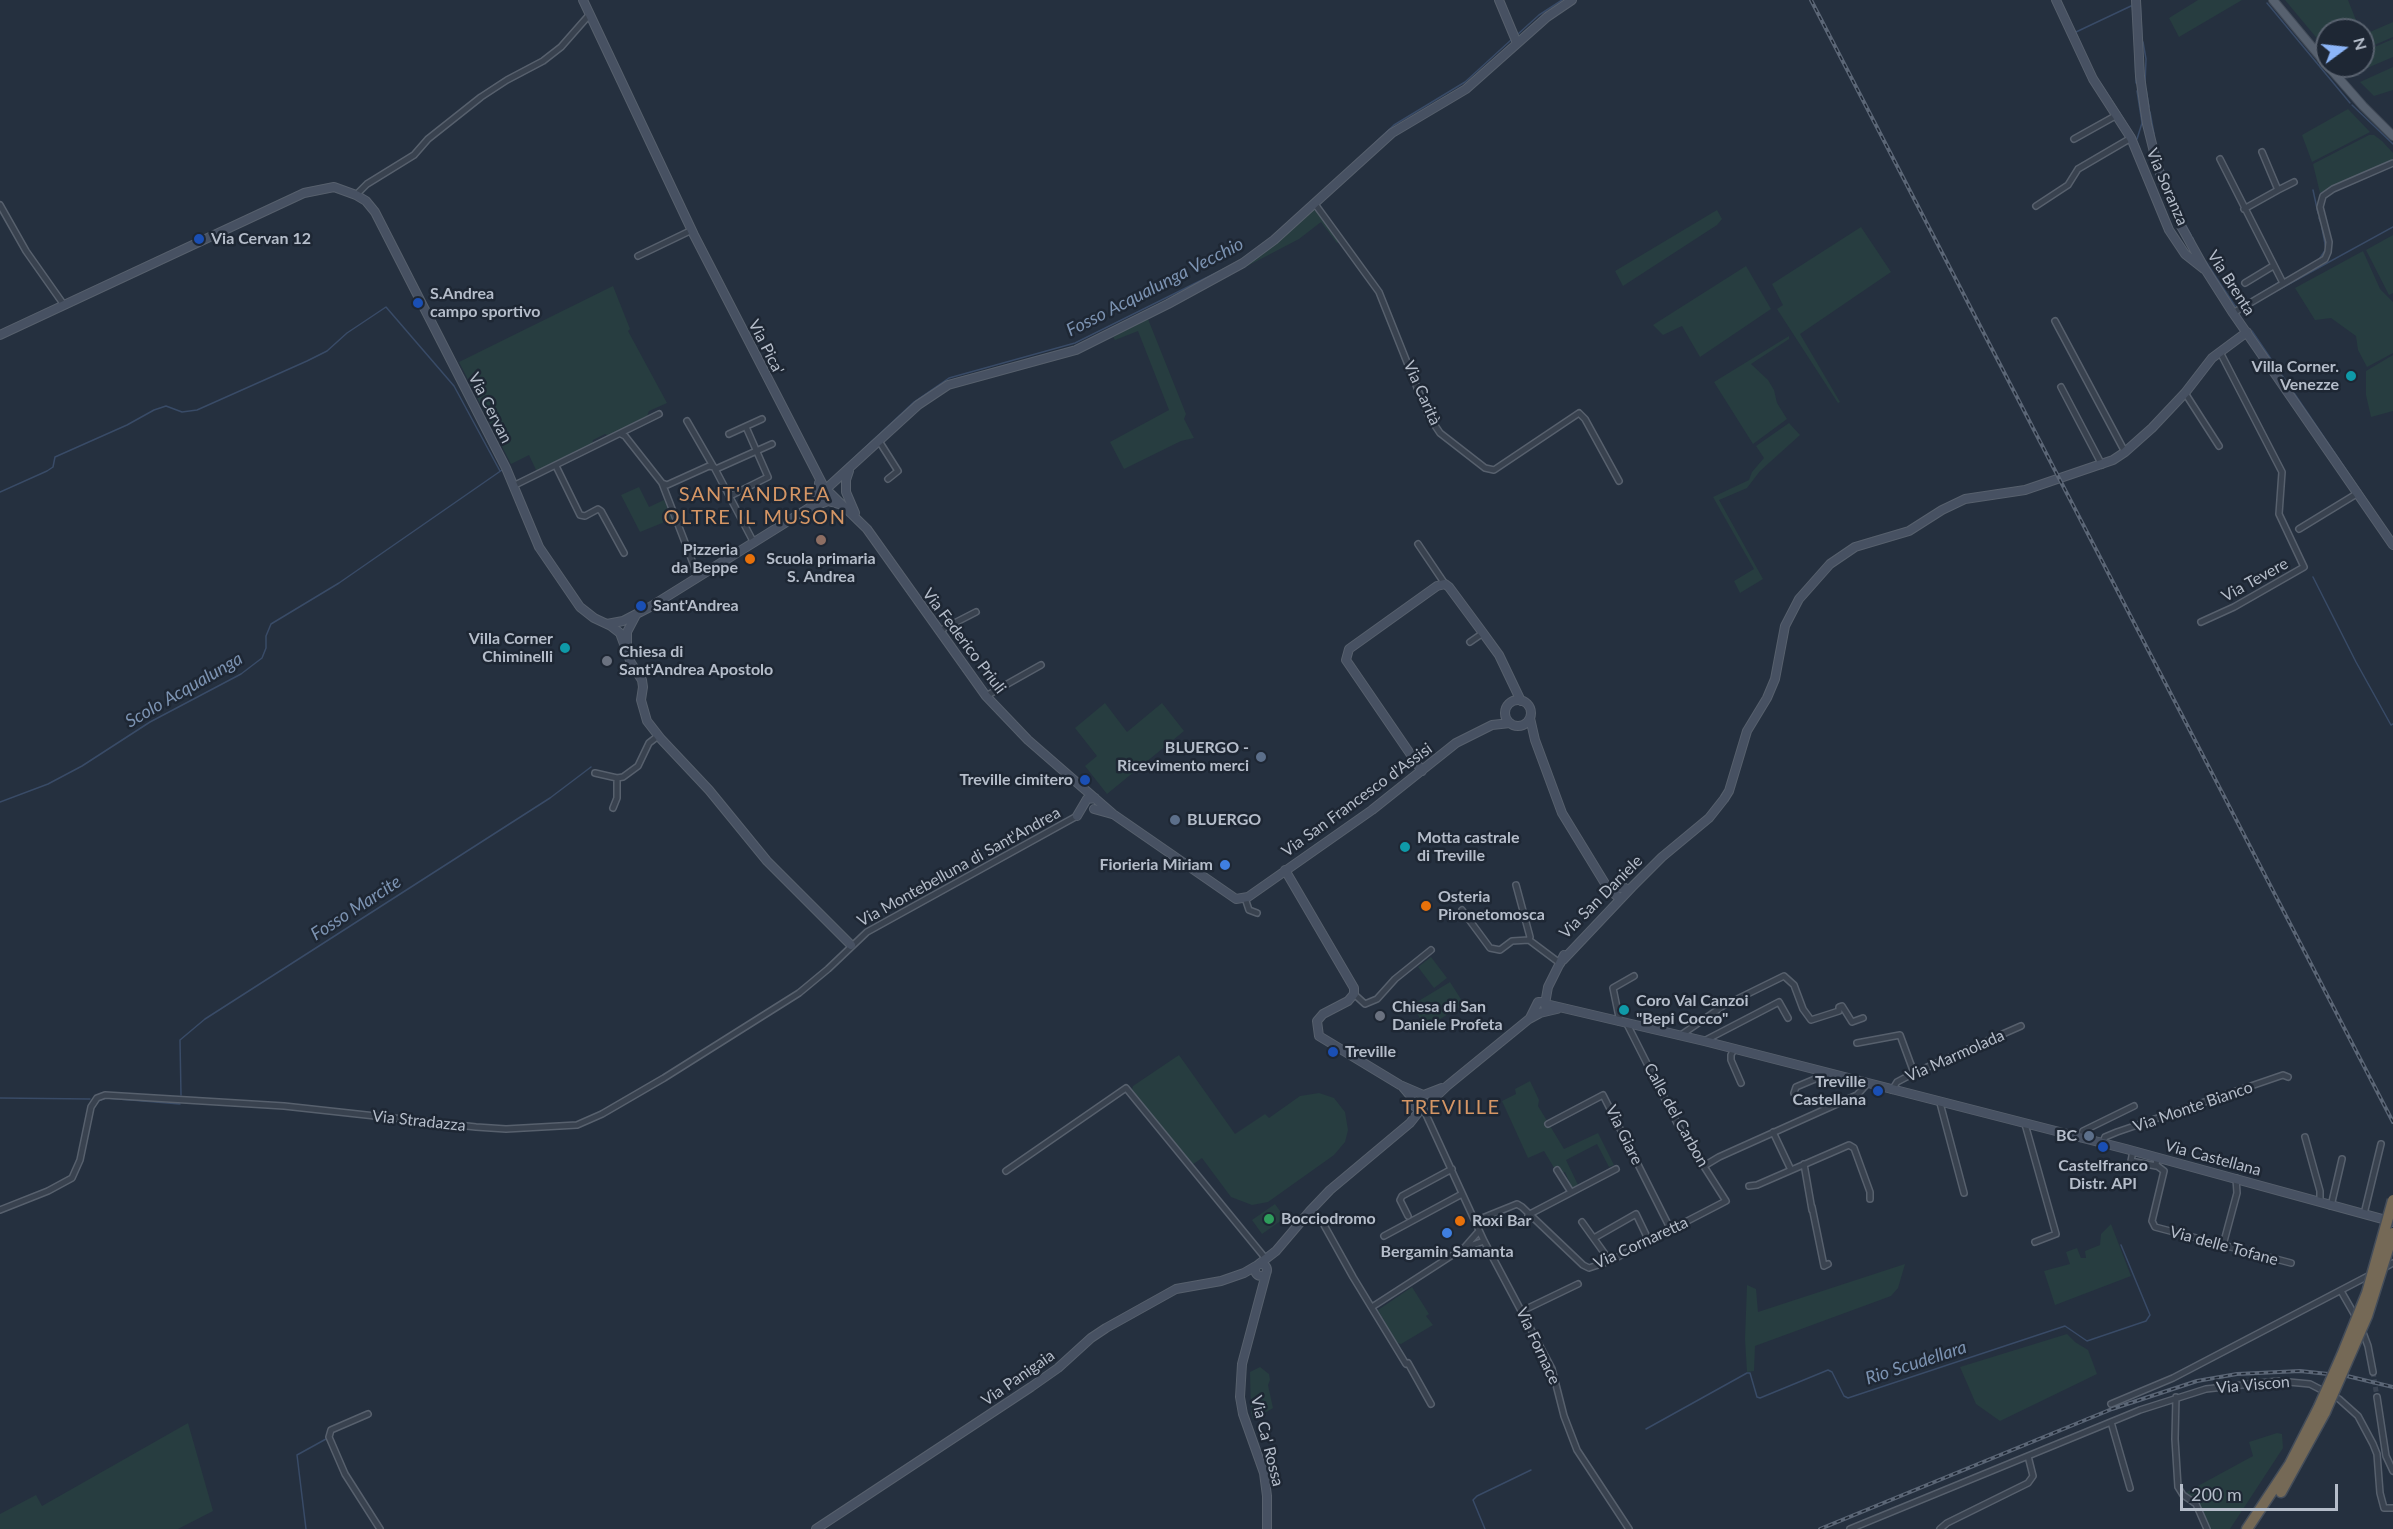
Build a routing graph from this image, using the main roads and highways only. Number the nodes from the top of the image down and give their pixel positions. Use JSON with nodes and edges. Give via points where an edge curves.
{"nodes":[{"id":1,"x":2273,"y":0,"type":"edge"},
{"id":2,"x":2315,"y":50,"type":"edge"},
{"id":3,"x":2339,"y":78,"type":"edge"},
{"id":4,"x":2393,"y":136,"type":"edge"},
{"id":5,"x":2393,"y":1200,"type":"edge"},
{"id":6,"x":2393,"y":1233,"type":"edge"},
{"id":7,"x":2322,"y":1410,"type":"junction"},
{"id":8,"x":2247,"y":1529,"type":"edge"},
{"id":9,"x":2256,"y":1529,"type":"edge"}],
"edges":[{"from":1,"to":2,"type":"main road"},
{"from":3,"to":4,"type":"main road"},
{"from":5,"to":7,"type":"highway","bridge":true,"via":[[2367,1293]]},
{"from":6,"to":7,"type":"highway","bridge":true,"via":[[2367,1316]]},
{"from":7,"to":8,"type":"highway"},
{"from":7,"to":9,"type":"highway","via":[[2291,1475]]}]}
